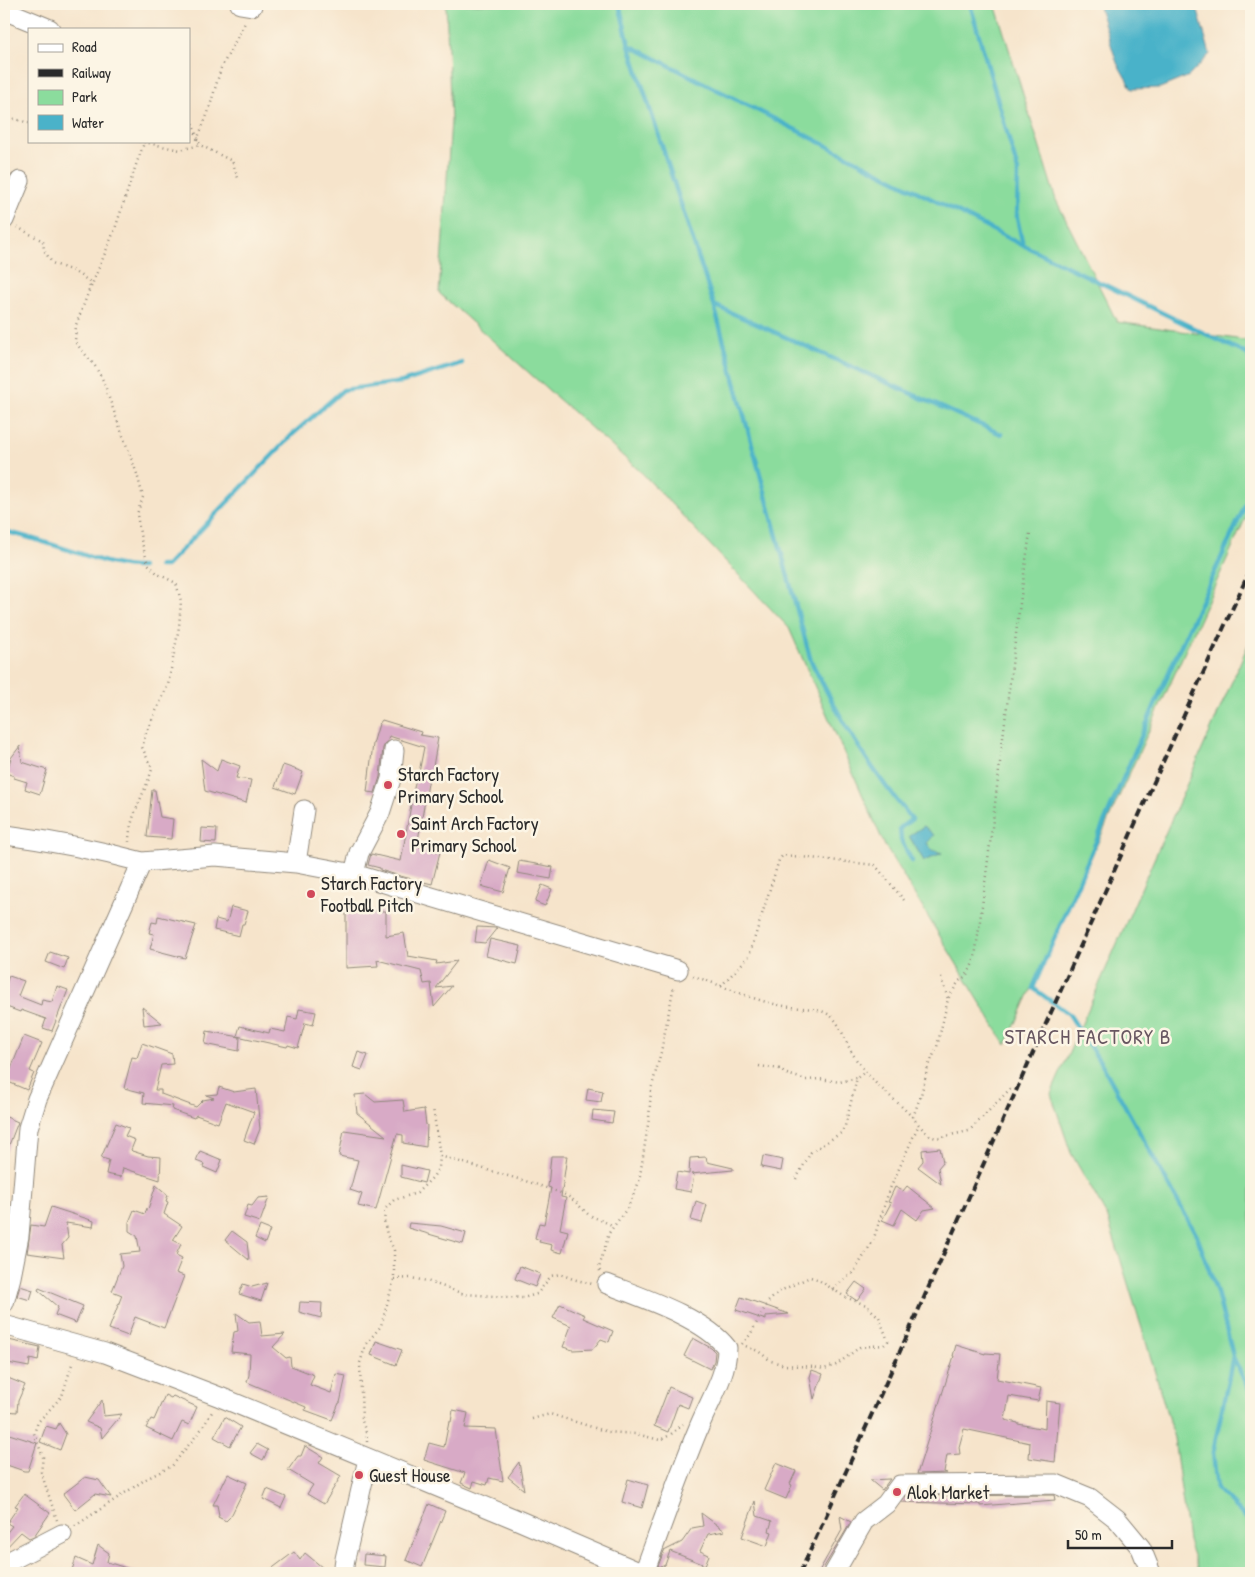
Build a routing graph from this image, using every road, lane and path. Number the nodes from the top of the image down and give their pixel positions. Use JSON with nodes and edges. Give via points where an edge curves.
{"nodes":[{"id":1,"x":248,"y":4,"type":"edge"},
{"id":2,"x":4,"y":7,"type":"edge"},
{"id":3,"x":48,"y":28,"type":"edge"},
{"id":4,"x":4,"y":116,"type":"edge"},
{"id":5,"x":190,"y":117,"type":"edge"},
{"id":6,"x":28,"y":123,"type":"edge"},
{"id":7,"x":197,"y":140,"type":"junction"},
{"id":8,"x":144,"y":143,"type":"joint"},
{"id":9,"x":200,"y":146,"type":"junction"},
{"id":10,"x":238,"y":178,"type":"dead end"},
{"id":11,"x":20,"y":181,"type":"dead end"},
{"id":12,"x":4,"y":220,"type":"edge"},
{"id":13,"x":90,"y":288,"type":"junction"},
{"id":14,"x":1030,"y":533,"type":"dead end"},
{"id":15,"x":394,"y":750,"type":"dead end"},
{"id":16,"x":304,"y":810,"type":"dead end"},
{"id":17,"x":6,"y":835,"type":"dead end"},
{"id":18,"x":135,"y":860,"type":"junction"},
{"id":19,"x":296,"y":863,"type":"junction"},
{"id":20,"x":354,"y":874,"type":"junction"},
{"id":21,"x":904,"y":900,"type":"dead end"},
{"id":22,"x":678,"y":970,"type":"junction"},
{"id":23,"x":941,"y":978,"type":"dead end"},
{"id":24,"x":721,"y":986,"type":"junction"},
{"id":25,"x":948,"y":999,"type":"junction"},
{"id":26,"x":759,"y":1066,"type":"dead end"},
{"id":27,"x":865,"y":1072,"type":"junction"},
{"id":28,"x":857,"y":1078,"type":"junction"},
{"id":29,"x":1012,"y":1086,"type":"dead end"},
{"id":30,"x":433,"y":1108,"type":"dead end"},
{"id":31,"x":913,"y":1117,"type":"junction"},
{"id":32,"x":919,"y":1124,"type":"junction"},
{"id":33,"x":440,"y":1156,"type":"junction"},
{"id":34,"x":796,"y":1179,"type":"dead end"},
{"id":35,"x":614,"y":1226,"type":"junction"},
{"id":36,"x":394,"y":1279,"type":"junction"},
{"id":37,"x":607,"y":1284,"type":"junction"},
{"id":38,"x":832,"y":1289,"type":"junction"},
{"id":39,"x":4,"y":1303,"type":"edge"},
{"id":40,"x":4,"y":1325,"type":"edge"},
{"id":41,"x":78,"y":1345,"type":"junction"},
{"id":42,"x":734,"y":1346,"type":"junction"},
{"id":43,"x":220,"y":1398,"type":"junction"},
{"id":44,"x":532,"y":1419,"type":"dead end"},
{"id":45,"x":699,"y":1426,"type":"junction"},
{"id":46,"x":368,"y":1459,"type":"junction"},
{"id":47,"x":62,"y":1534,"type":"junction"},
{"id":48,"x":4,"y":1564,"type":"edge"},
{"id":49,"x":343,"y":1573,"type":"edge"},
{"id":50,"x":642,"y":1573,"type":"edge"},
{"id":51,"x":834,"y":1573,"type":"edge"},
{"id":52,"x":1151,"y":1573,"type":"edge"}],
"edges":[{"from":1,"to":7,"type":"path","via":[[244,26],[221,68]]},
{"from":2,"to":3,"type":"street","via":[[10,13]]},
{"from":4,"to":6,"type":"path"},
{"from":5,"to":7,"type":"path"},
{"from":7,"to":9,"type":"path"},
{"from":8,"to":9,"type":"path","via":[[180,150]]},
{"from":8,"to":13,"type":"path","via":[[115,229]]},
{"from":9,"to":10,"type":"path","via":[[232,161]]},
{"from":11,"to":12,"type":"street"},
{"from":12,"to":13,"type":"path","via":[[43,241],[52,263],[89,281]]},
{"from":13,"to":18,"type":"path","via":[[76,325],[74,342],[104,382],[137,474],[143,497],[137,514],[148,564],[158,574],[176,583],[181,601],[168,685],[142,747],[152,769],[129,828]]},
{"from":14,"to":25,"type":"path","via":[[975,957],[966,976]]},
{"from":15,"to":20,"type":"street","via":[[391,779],[380,813],[359,853]]},
{"from":16,"to":19,"type":"street"},
{"from":17,"to":18,"type":"street","via":[[60,842]]},
{"from":18,"to":19,"type":"street","via":[[215,856]]},
{"from":18,"to":39,"type":"street","via":[[31,1116],[19,1236]]},
{"from":19,"to":20,"type":"street"},
{"from":20,"to":22,"type":"street"},
{"from":21,"to":24,"type":"path","via":[[875,865],[783,855],[749,956]]},
{"from":22,"to":24,"type":"path"},
{"from":22,"to":35,"type":"path","via":[[651,1090],[639,1182],[628,1207]]},
{"from":23,"to":25,"type":"path"},
{"from":24,"to":27,"type":"path","via":[[769,1002],[822,1011],[833,1017]]},
{"from":25,"to":31,"type":"path","via":[[937,1047]]},
{"from":26,"to":28,"type":"path","via":[[780,1069],[806,1080],[840,1082]]},
{"from":27,"to":28,"type":"path"},
{"from":27,"to":31,"type":"path"},
{"from":28,"to":34,"type":"path","via":[[842,1132],[811,1152]]},
{"from":29,"to":32,"type":"path","via":[[969,1131],[932,1138]]},
{"from":30,"to":33,"type":"path"},
{"from":31,"to":32,"type":"path"},
{"from":32,"to":38,"type":"path","via":[[889,1190],[873,1241],[854,1272]]},
{"from":33,"to":35,"type":"path","via":[[561,1193],[589,1215]]},
{"from":33,"to":36,"type":"path","via":[[433,1178],[417,1193],[394,1200],[386,1208],[384,1220],[394,1250]]},
{"from":35,"to":37,"type":"path","via":[[599,1268]]},
{"from":36,"to":37,"type":"path","via":[[427,1280],[464,1294],[523,1298],[536,1294],[552,1276],[560,1274],[591,1284]]},
{"from":36,"to":46,"type":"path","via":[[381,1326],[366,1344],[360,1363],[362,1421],[367,1436]]},
{"from":37,"to":42,"type":"street","via":[[674,1310]]},
{"from":38,"to":42,"type":"path","via":[[810,1277],[780,1291],[768,1302],[750,1335]]},
{"from":38,"to":42,"type":"path","via":[[866,1305],[879,1317],[888,1341],[884,1345],[860,1347],[836,1365],[824,1369],[786,1366],[771,1361],[758,1351]]},
{"from":40,"to":41,"type":"street"},
{"from":41,"to":43,"type":"street"},
{"from":41,"to":47,"type":"path","via":[[62,1396],[38,1422],[34,1433],[43,1457],[41,1472]]},
{"from":42,"to":45,"type":"street","via":[[726,1358]]},
{"from":43,"to":46,"type":"street"},
{"from":43,"to":47,"type":"path","via":[[203,1427],[172,1466],[146,1479]]},
{"from":44,"to":45,"type":"path","via":[[550,1414],[608,1432],[660,1440],[670,1436],[684,1423]]},
{"from":45,"to":50,"type":"street"},
{"from":46,"to":49,"type":"street"},
{"from":46,"to":50,"type":"street"},
{"from":47,"to":48,"type":"street"},
{"from":51,"to":52,"type":"street","via":[[864,1521],[886,1504],[900,1485],[1046,1484],[1056,1484],[1090,1498],[1117,1519],[1141,1548]]}]}
